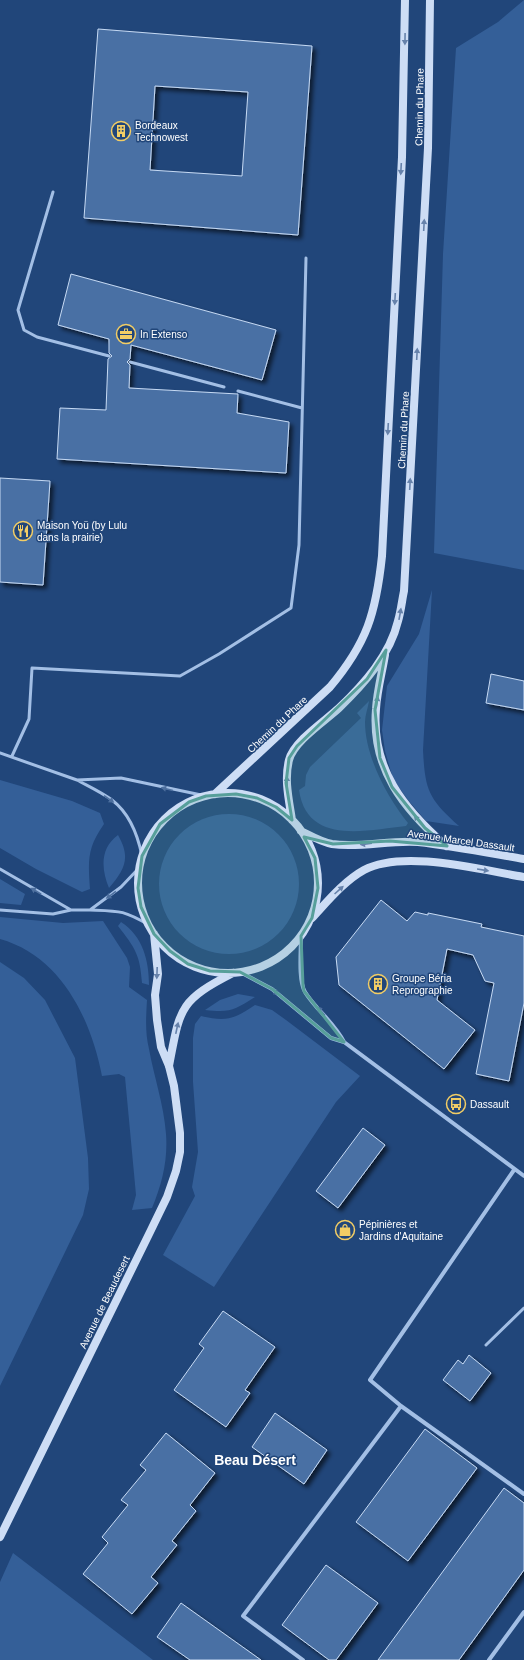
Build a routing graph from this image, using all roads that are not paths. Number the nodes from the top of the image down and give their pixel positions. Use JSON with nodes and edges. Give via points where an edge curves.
{"nodes":[{"id":1,"x":405,"y":0,"type":"edge"},
{"id":2,"x":430,"y":0,"type":"edge"},
{"id":3,"x":53,"y":192,"type":"dead end"},
{"id":4,"x":306,"y":258,"type":"dead end"},
{"id":5,"x":109,"y":356,"type":"dead end"},
{"id":6,"x":130,"y":362,"type":"dead end"},
{"id":7,"x":224,"y":387,"type":"dead end"},
{"id":8,"x":238,"y":391,"type":"dead end"},
{"id":9,"x":302,"y":408,"type":"junction"},
{"id":10,"x":386,"y":650,"type":"junction"},
{"id":11,"x":0,"y":753,"type":"edge"},
{"id":12,"x":12,"y":756,"type":"junction"},
{"id":13,"x":77,"y":780,"type":"junction"},
{"id":14,"x":215,"y":794,"type":"junction"},
{"id":15,"x":206,"y":796,"type":"junction"},
{"id":16,"x":292,"y":820,"type":"junction"},
{"id":17,"x":301,"y":831,"type":"junction"},
{"id":18,"x":447,"y":846,"type":"junction"},
{"id":19,"x":142,"y":856,"type":"junction"},
{"id":20,"x":524,"y":860,"type":"edge"},
{"id":21,"x":139,"y":868,"type":"junction"},
{"id":22,"x":0,"y":869,"type":"edge"},
{"id":23,"x":524,"y":877,"type":"edge"},
{"id":24,"x":0,"y":910,"type":"edge"},
{"id":25,"x":71,"y":910,"type":"junction"},
{"id":26,"x":90,"y":910,"type":"junction"},
{"id":27,"x":312,"y":918,"type":"junction"},
{"id":28,"x":149,"y":925,"type":"junction"},
{"id":29,"x":154,"y":934,"type":"junction"},
{"id":30,"x":301,"y":936,"type":"junction"},
{"id":31,"x":236,"y":973,"type":"junction"},
{"id":32,"x":344,"y":1042,"type":"junction"},
{"id":33,"x":169,"y":1066,"type":"junction"},
{"id":34,"x":514,"y":1170,"type":"junction"},
{"id":35,"x":524,"y":1176,"type":"edge"},
{"id":36,"x":524,"y":1308,"type":"edge"},
{"id":37,"x":486,"y":1344,"type":"dead end"},
{"id":38,"x":401,"y":1406,"type":"junction"},
{"id":39,"x":524,"y":1494,"type":"edge"},
{"id":40,"x":0,"y":1537,"type":"edge"},
{"id":41,"x":524,"y":1612,"type":"edge"},
{"id":42,"x":303,"y":1660,"type":"edge"},
{"id":43,"x":489,"y":1660,"type":"edge"}],
"edges":[{"from":1,"to":14,"type":"main road","name":"Chemin du Phare","one_way":true,"via":[[401,173],[382,556],[378,592],[371,621],[346,668],[330,687]]},
{"from":10,"to":2,"type":"main road","name":"Chemin du Phare","one_way":true,"via":[[398,622],[406,567],[428,148]]},
{"from":3,"to":5,"type":"lane","via":[[18,310],[20,320],[24,330],[37,337]]},
{"from":4,"to":9,"type":"lane"},
{"from":6,"to":7,"type":"lane"},
{"from":8,"to":9,"type":"lane"},
{"from":9,"to":12,"type":"lane","via":[[299,545],[291,608],[180,676],[32,668],[29,719]]},
{"from":16,"to":10,"type":"main road","name":"Chemin du Phare","one_way":true,"via":[[286,783],[290,758],[297,746],[367,680]]},
{"from":18,"to":10,"type":"main road","one_way":true,"via":[[425,828],[392,787],[380,758],[375,710]]},
{"from":11,"to":12,"type":"lane"},
{"from":12,"to":13,"type":"lane"},
{"from":15,"to":13,"type":"lane","one_way":true,"via":[[121,778]]},
{"from":13,"to":19,"type":"lane","one_way":true,"via":[[112,800],[126,815],[139,840]]},
{"from":14,"to":15,"type":"main road"},
{"from":14,"to":16,"type":"main road","via":[[257,798],[276,807]]},
{"from":15,"to":19,"type":"main road","via":[[173,812],[160,824]]},
{"from":16,"to":17,"type":"main road"},
{"from":18,"to":17,"type":"main road","name":"Avenue Marcel Dassault","one_way":true,"via":[[390,841],[360,845],[333,844],[321,842]]},
{"from":17,"to":27,"type":"main road","via":[[315,858],[318,888]]},
{"from":18,"to":20,"type":"main road","name":"Avenue Marcel Dassault"},
{"from":19,"to":21,"type":"main road"},
{"from":21,"to":26,"type":"lane","one_way":true,"via":[[121,888]]},
{"from":21,"to":28,"type":"main road","via":[[138,888],[141,907]]},
{"from":25,"to":22,"type":"lane","one_way":true},
{"from":27,"to":23,"type":"main road","one_way":true,"via":[[364,870],[390,862],[444,864]]},
{"from":24,"to":25,"type":"lane","via":[[53,914]]},
{"from":25,"to":26,"type":"lane"},
{"from":26,"to":28,"type":"lane","via":[[128,913]]},
{"from":27,"to":30,"type":"main road"},
{"from":28,"to":29,"type":"main road"},
{"from":29,"to":31,"type":"main road","via":[[170,951],[188,964],[210,971]]},
{"from":29,"to":33,"type":"main road","one_way":true,"via":[[158,974],[155,995],[157,1020],[161,1047]]},
{"from":30,"to":31,"type":"main road","via":[[274,960],[258,968]]},
{"from":32,"to":30,"type":"street","one_way":true,"via":[[338,1030],[304,991],[301,973]]},
{"from":31,"to":32,"type":"street","one_way":true,"via":[[272,989],[331,1038]]},
{"from":33,"to":31,"type":"main road","one_way":true,"via":[[177,1025],[187,1003],[197,993]]},
{"from":32,"to":34,"type":"street"},
{"from":33,"to":40,"type":"main road","name":"Avenue de Beaudesert","via":[[180,1133],[176,1171],[151,1230]]},
{"from":34,"to":35,"type":"street"},
{"from":34,"to":38,"type":"street","via":[[370,1380]]},
{"from":36,"to":37,"type":"lane"},
{"from":38,"to":39,"type":"street"},
{"from":38,"to":42,"type":"street","via":[[243,1616]]},
{"from":41,"to":43,"type":"street"}]}
